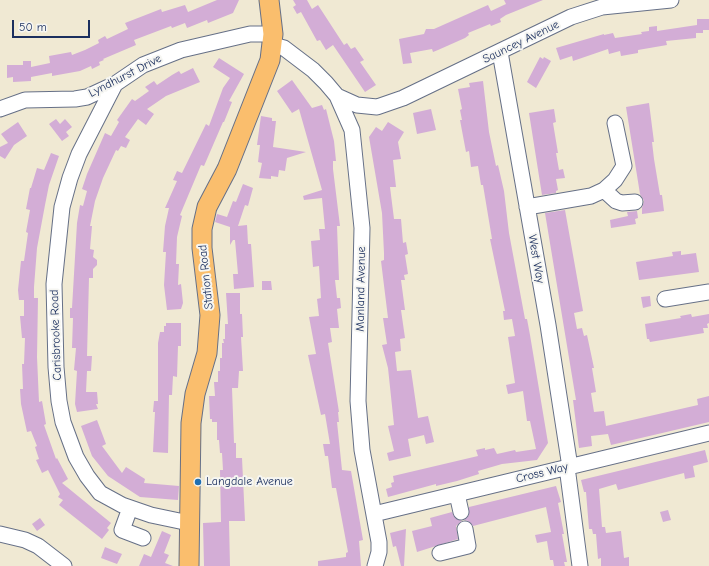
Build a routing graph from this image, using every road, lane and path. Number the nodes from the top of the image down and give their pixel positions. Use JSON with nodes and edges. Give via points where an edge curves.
{"nodes":[{"id":1,"x":269,"y":0,"type":"edge"},
{"id":2,"x":671,"y":0,"type":"edge"},
{"id":3,"x":273,"y":40,"type":"junction"},
{"id":4,"x":500,"y":52,"type":"junction"},
{"id":5,"x":115,"y":84,"type":"junction"},
{"id":6,"x":337,"y":96,"type":"junction"},
{"id":7,"x":377,"y":107,"type":"junction"},
{"id":8,"x":0,"y":109,"type":"edge"},
{"id":9,"x":615,"y":123,"type":"dead end"},
{"id":10,"x":352,"y":130,"type":"junction"},
{"id":11,"x":604,"y":190,"type":"junction"},
{"id":12,"x":635,"y":202,"type":"dead end"},
{"id":13,"x":527,"y":207,"type":"junction"},
{"id":14,"x":709,"y":292,"type":"edge"},
{"id":15,"x":665,"y":299,"type":"dead end"},
{"id":16,"x":709,"y":433,"type":"edge"},
{"id":17,"x":568,"y":467,"type":"junction"},
{"id":18,"x":457,"y":494,"type":"junction"},
{"id":19,"x":130,"y":508,"type":"junction"},
{"id":20,"x":461,"y":512,"type":"dead end"},
{"id":21,"x":374,"y":514,"type":"junction"},
{"id":22,"x":189,"y":523,"type":"junction"},
{"id":23,"x":465,"y":529,"type":"dead end"},
{"id":24,"x":0,"y":534,"type":"edge"},
{"id":25,"x":143,"y":538,"type":"dead end"},
{"id":26,"x":440,"y":553,"type":"dead end"},
{"id":27,"x":64,"y":566,"type":"edge"},
{"id":28,"x":189,"y":566,"type":"edge"},
{"id":29,"x":375,"y":566,"type":"edge"},
{"id":30,"x":580,"y":566,"type":"edge"}],
"edges":[{"from":1,"to":3,"type":"main road","name":"Station Road"},
{"from":2,"to":4,"type":"street","name":"Sauncey Avenue","via":[[602,7],[571,17]]},
{"from":3,"to":5,"type":"street","name":"Lyndhurst Drive","via":[[250,34],[181,50],[143,65]]},
{"from":3,"to":6,"type":"street","name":"Manland Avenue","via":[[312,70]]},
{"from":3,"to":22,"type":"main road","name":"Station Road","via":[[270,60],[235,148],[207,208],[202,229],[210,315],[207,353],[195,394],[191,423]]},
{"from":4,"to":7,"type":"street","name":"Sauncey Avenue","via":[[403,98]]},
{"from":4,"to":13,"type":"street","name":"West Way"},
{"from":5,"to":8,"type":"street","name":"Lyndhurst Drive","via":[[87,97],[25,100]]},
{"from":5,"to":19,"type":"street","name":"Carisbrooke Road","via":[[79,154],[62,207],[54,284],[54,329],[59,400],[63,422],[74,452],[100,493]]},
{"from":6,"to":7,"type":"street","name":"Sauncey Avenue","via":[[357,105]]},
{"from":6,"to":10,"type":"street","name":"Manland Avenue"},
{"from":7,"to":10,"type":"street","name":"Sauncey Avenue"},
{"from":9,"to":11,"type":"street","via":[[624,166],[620,174]]},
{"from":10,"to":21,"type":"street","name":"Manland Avenue","via":[[362,228],[358,401],[362,450]]},
{"from":11,"to":12,"type":"street","via":[[616,201]]},
{"from":11,"to":13,"type":"street","via":[[590,196]]},
{"from":13,"to":17,"type":"street","name":"West Way","via":[[548,325]]},
{"from":14,"to":15,"type":"street"},
{"from":16,"to":17,"type":"street","name":"Cross Way"},
{"from":17,"to":18,"type":"street","name":"Cross Way"},
{"from":17,"to":30,"type":"street","name":"West Way"},
{"from":18,"to":20,"type":"street"},
{"from":18,"to":21,"type":"street","name":"Cross Way"},
{"from":19,"to":22,"type":"street","name":"Carisbrooke Road","via":[[167,520]]},
{"from":19,"to":25,"type":"street","via":[[122,530]]},
{"from":21,"to":29,"type":"street","name":"Manland Avenue","via":[[379,542]]},
{"from":22,"to":28,"type":"main road","name":"Station Road"},
{"from":23,"to":26,"type":"street","via":[[468,546]]},
{"from":24,"to":27,"type":"street","via":[[38,546]]}]}
